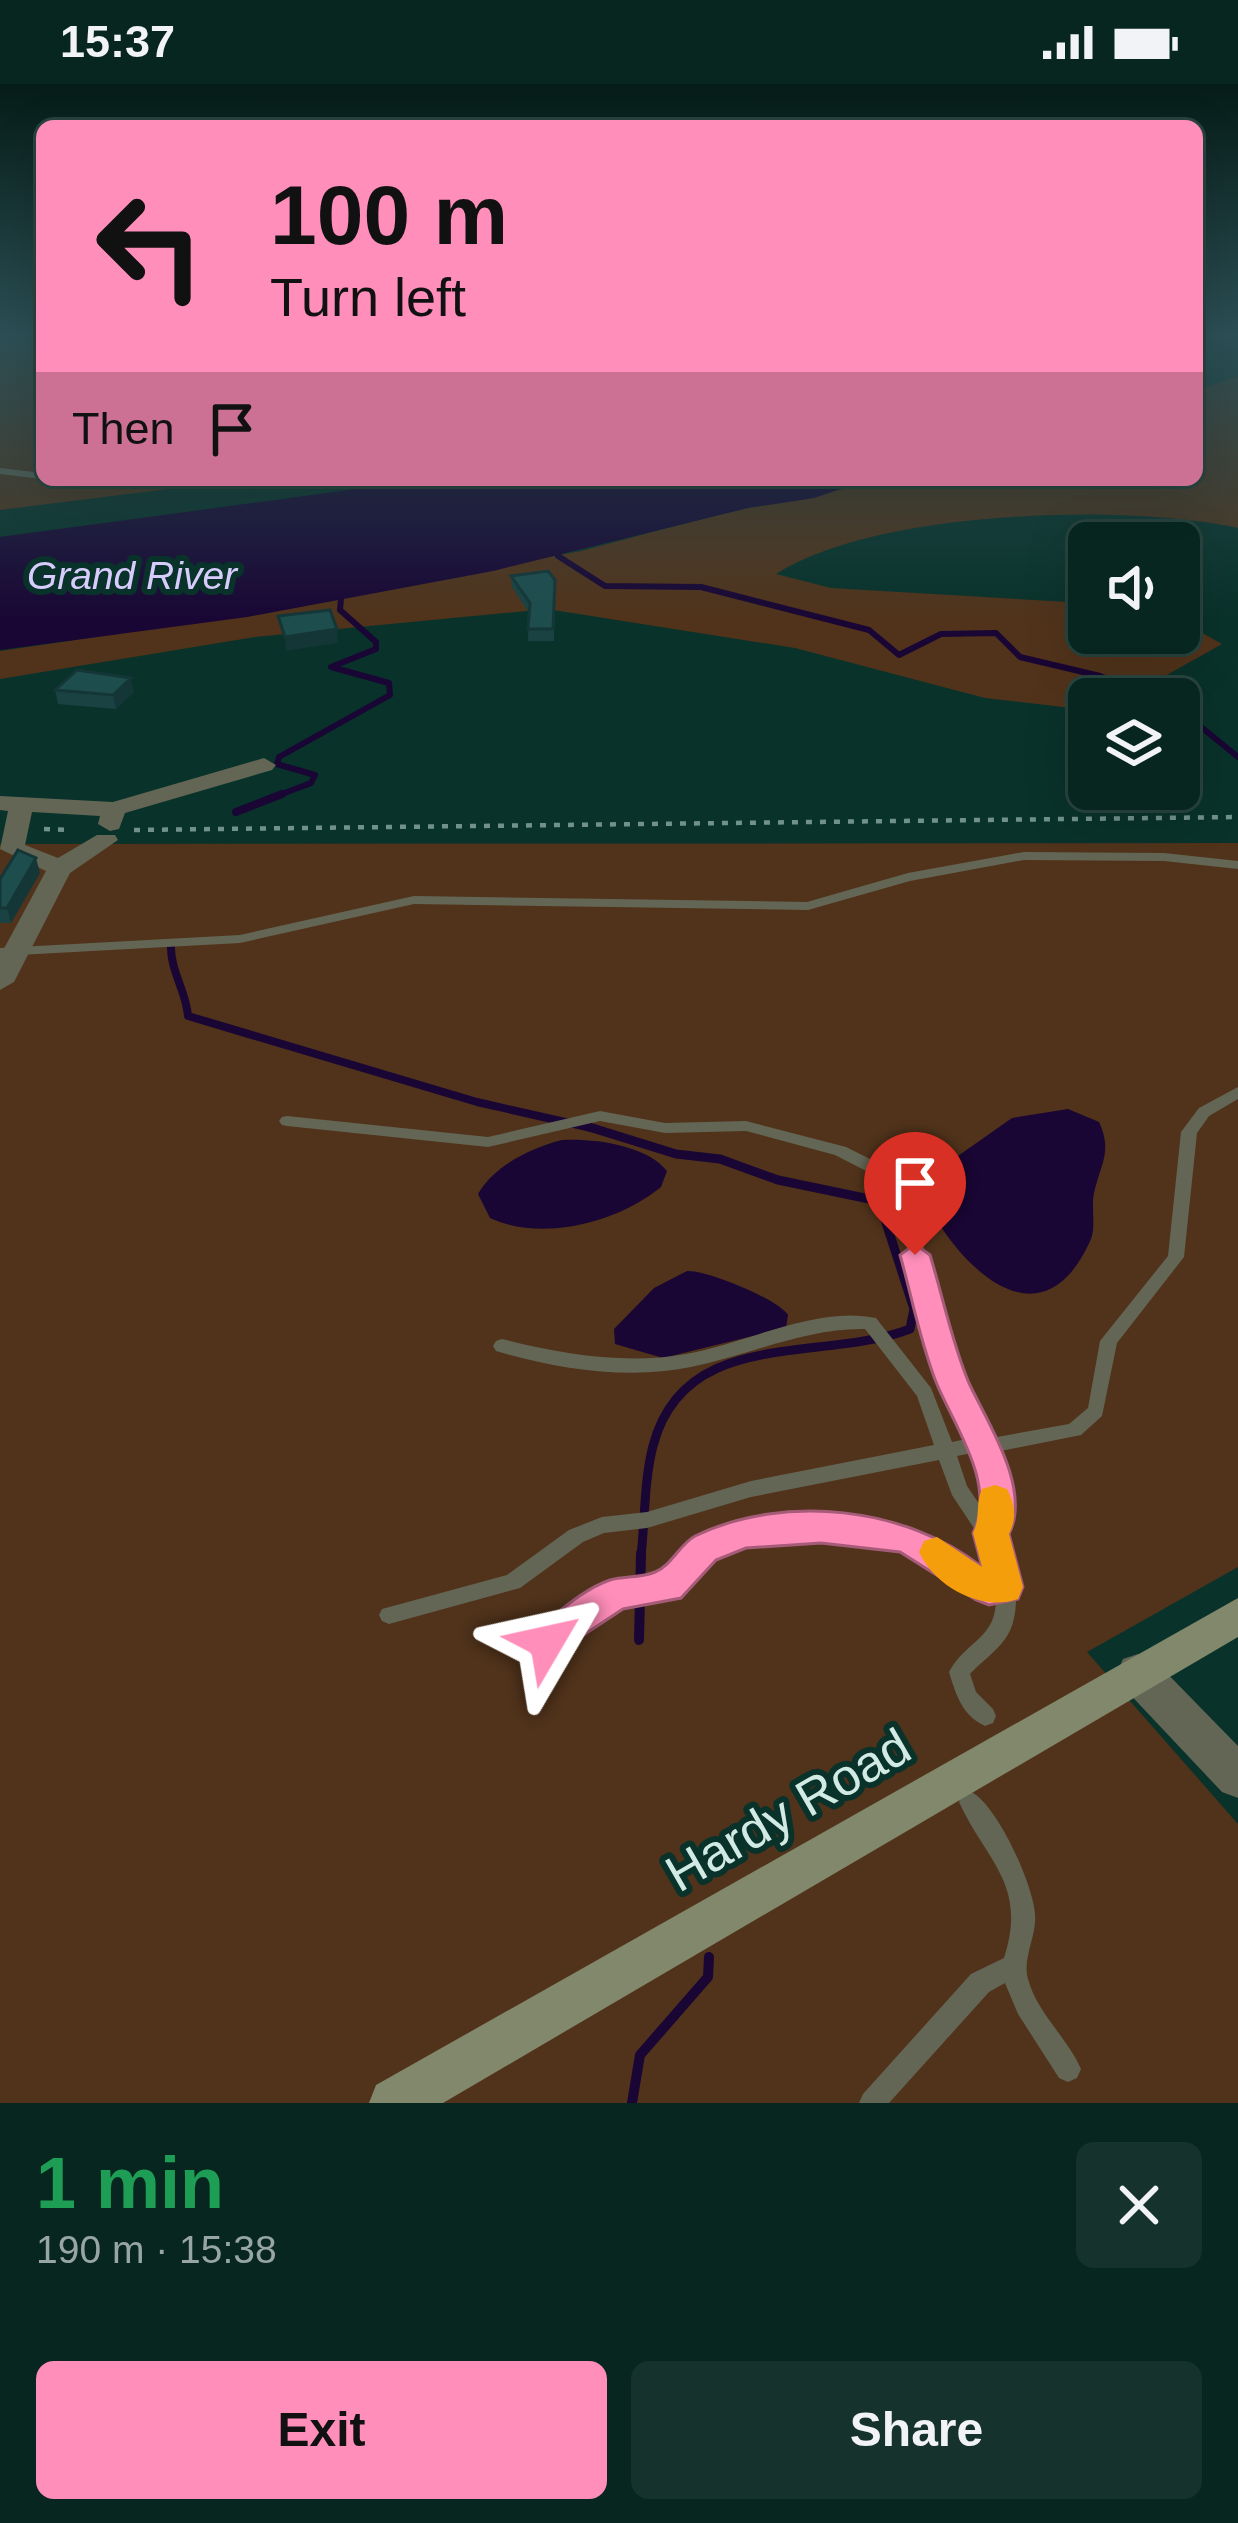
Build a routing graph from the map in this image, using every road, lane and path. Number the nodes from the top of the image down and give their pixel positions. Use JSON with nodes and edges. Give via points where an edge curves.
{"nodes":[{"id":1,"x":0,"y":472,"type":"edge"},
{"id":2,"x":36,"y":475,"type":"edge"},
{"id":3,"x":264,"y":765,"type":"dead end"},
{"id":4,"x":12,"y":813,"type":"edge"},
{"id":5,"x":1238,"y":818,"type":"edge"},
{"id":6,"x":110,"y":826,"type":"junction"},
{"id":7,"x":1238,"y":865,"type":"edge"},
{"id":8,"x":60,"y":868,"type":"junction"},
{"id":9,"x":8,"y":952,"type":"edge"},
{"id":10,"x":0,"y":982,"type":"edge"},
{"id":11,"x":1238,"y":1092,"type":"edge"},
{"id":12,"x":287,"y":1121,"type":"dead end"},
{"id":13,"x":502,"y":1346,"type":"dead end"},
{"id":14,"x":986,"y":1443,"type":"junction"},
{"id":15,"x":946,"y":1452,"type":"junction"},
{"id":16,"x":991,"y":1533,"type":"junction"},
{"id":17,"x":1005,"y":1587,"type":"junction"},
{"id":18,"x":389,"y":1615,"type":"dead end"},
{"id":19,"x":1238,"y":1616,"type":"edge"},
{"id":20,"x":547,"y":1642,"type":"dead end"},
{"id":21,"x":1138,"y":1673,"type":"junction"},
{"id":22,"x":985,"y":1716,"type":"dead end"},
{"id":23,"x":1238,"y":1778,"type":"edge"},
{"id":24,"x":970,"y":1802,"type":"dead end"},
{"id":25,"x":1013,"y":1966,"type":"junction"},
{"id":26,"x":1068,"y":2069,"type":"dead end"},
{"id":27,"x":394,"y":2103,"type":"edge"},
{"id":28,"x":872,"y":2103,"type":"edge"}],
"edges":[{"from":1,"to":2,"type":"lane"},
{"from":3,"to":6,"type":"street"},
{"from":4,"to":6,"type":"street"},
{"from":4,"to":6,"type":"path"},
{"from":4,"to":8,"type":"street","via":[[12,848]]},
{"from":5,"to":6,"type":"path"},
{"from":6,"to":8,"type":"street"},
{"from":7,"to":9,"type":"lane","via":[[1024,856],[808,906],[414,900],[240,939]]},
{"from":8,"to":9,"type":"street"},
{"from":9,"to":10,"type":"street"},
{"from":11,"to":14,"type":"lane","via":[[1204,1112],[1189,1132],[1176,1257],[1109,1341],[1096,1411],[1048,1438]]},
{"from":12,"to":14,"type":"lane","via":[[488,1142],[600,1116],[665,1128],[746,1126],[840,1151],[878,1170],[902,1199],[948,1369]]},
{"from":13,"to":15,"type":"lane","via":[[661,1363],[870,1323],[915,1376]]},
{"from":14,"to":15,"type":"lane"},
{"from":14,"to":16,"type":"lane","via":[[998,1520]]},
{"from":15,"to":16,"type":"lane","via":[[965,1501]]},
{"from":15,"to":18,"type":"lane","via":[[602,1525],[513,1582]]},
{"from":16,"to":17,"type":"lane"},
{"from":17,"to":20,"type":"lane","via":[[972,1581],[904,1537],[821,1528],[745,1533],[703,1549],[668,1586],[615,1594]]},
{"from":17,"to":22,"type":"lane","via":[[1008,1614],[998,1637],[959,1672],[967,1698]]},
{"from":19,"to":21,"type":"main road","name":"Hardy Road"},
{"from":21,"to":23,"type":"street"},
{"from":21,"to":27,"type":"main road","name":"Hardy Road"},
{"from":24,"to":25,"type":"lane","via":[[1019,1893],[1024,1927]]},
{"from":25,"to":26,"type":"lane"},
{"from":25,"to":28,"type":"lane","via":[[980,1983]]}]}
